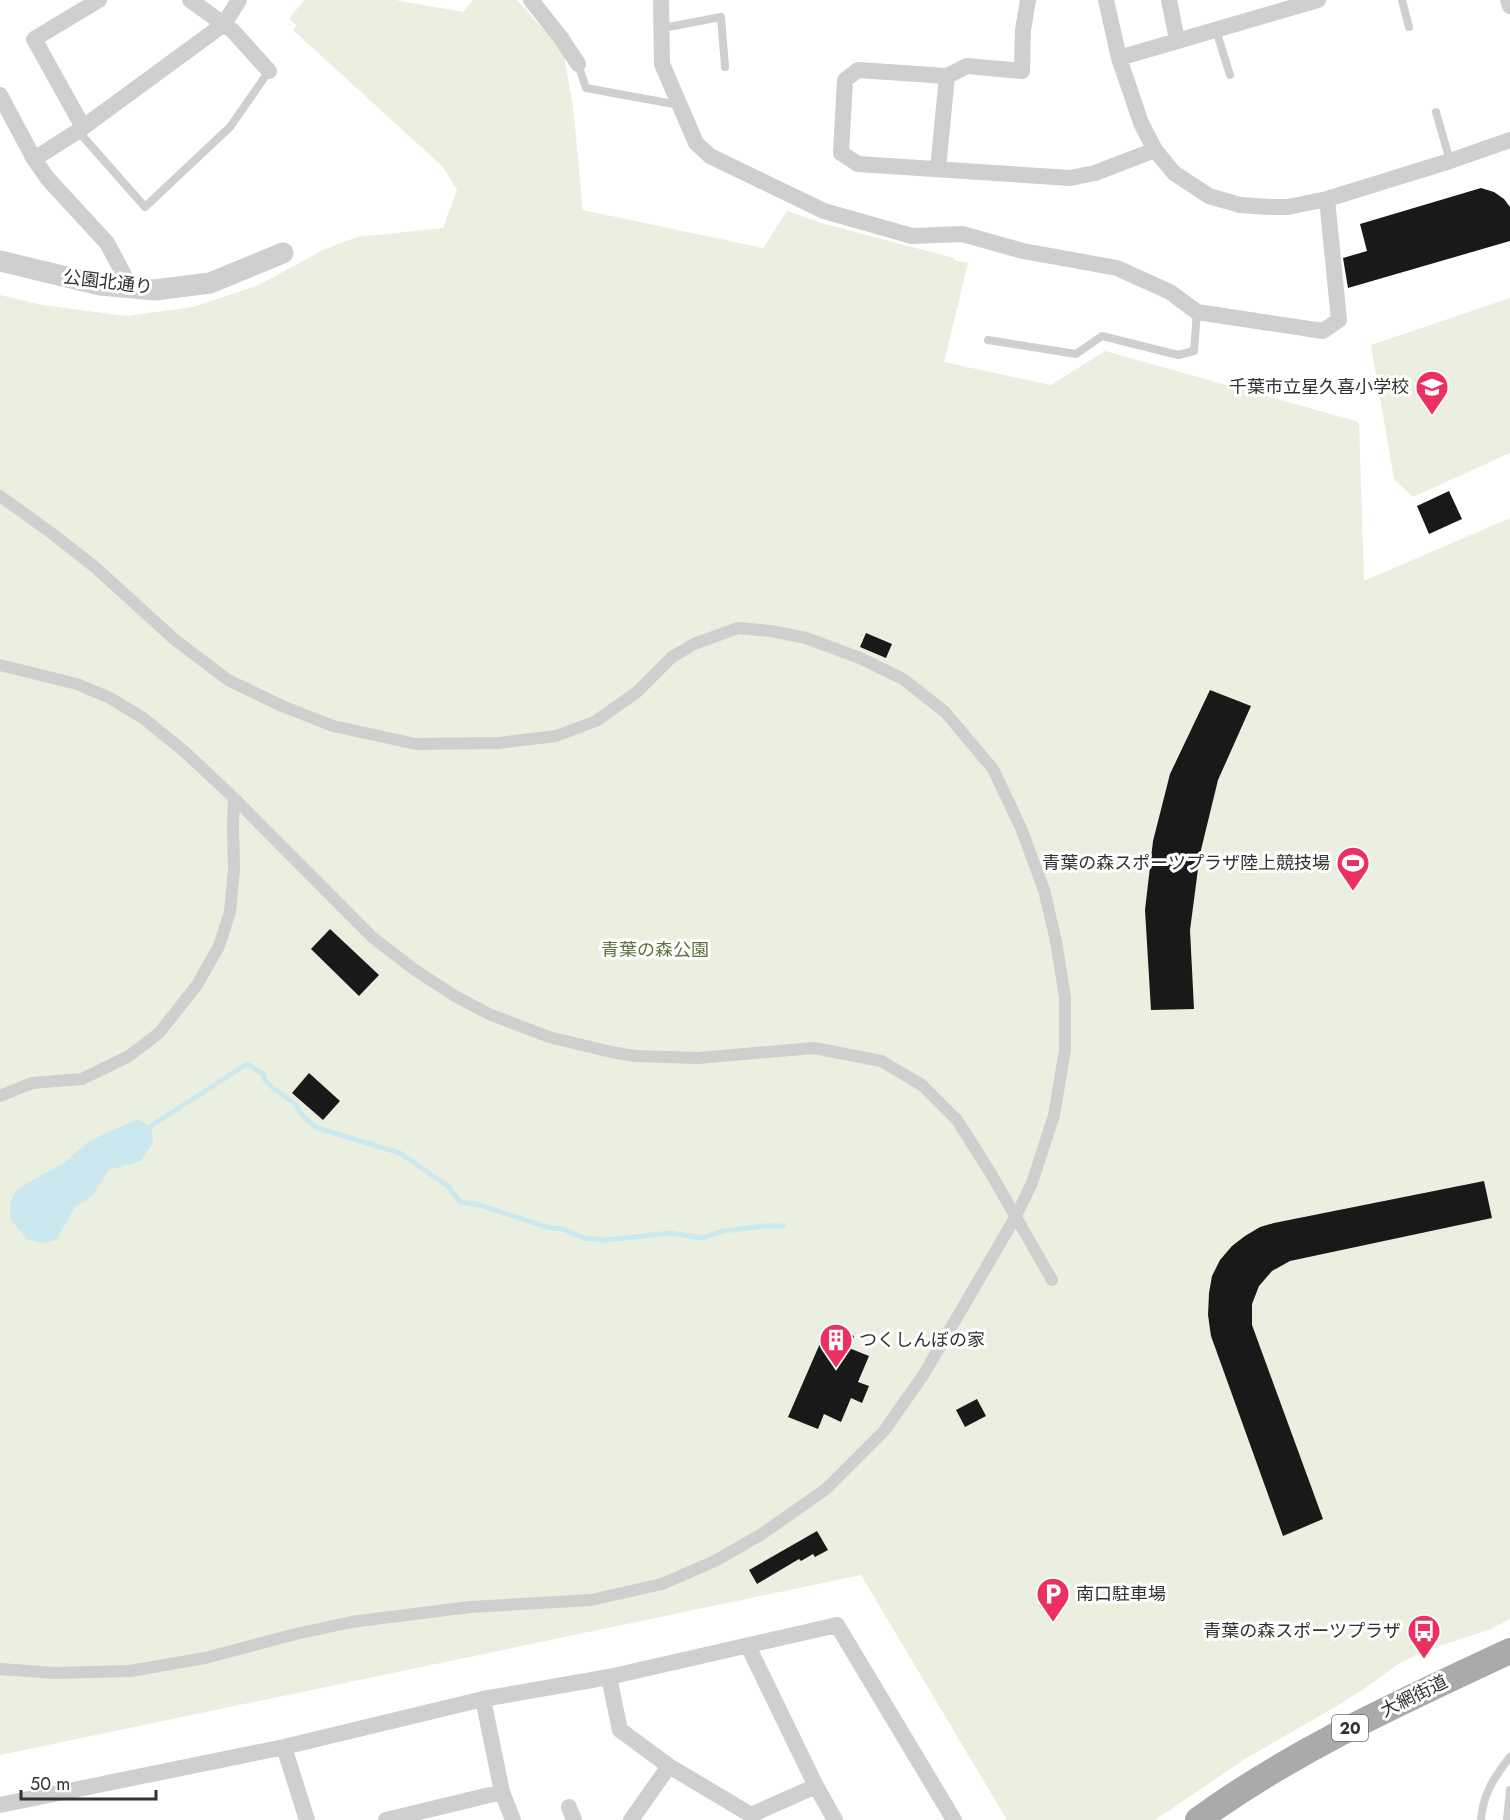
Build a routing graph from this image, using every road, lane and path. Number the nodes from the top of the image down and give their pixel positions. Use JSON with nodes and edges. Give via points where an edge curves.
{"nodes":[{"id":1,"x":99,"y":0,"type":"edge"},
{"id":2,"x":190,"y":0,"type":"edge"},
{"id":3,"x":239,"y":0,"type":"edge"},
{"id":4,"x":531,"y":0,"type":"edge"},
{"id":5,"x":661,"y":0,"type":"edge"},
{"id":6,"x":1028,"y":0,"type":"edge"},
{"id":7,"x":1106,"y":0,"type":"edge"},
{"id":8,"x":1169,"y":0,"type":"edge"},
{"id":9,"x":1318,"y":0,"type":"edge"},
{"id":10,"x":1402,"y":0,"type":"edge"},
{"id":11,"x":1508,"y":0,"type":"edge"},
{"id":12,"x":1510,"y":6,"type":"edge"},
{"id":13,"x":224,"y":24,"type":"junction"},
{"id":14,"x":1409,"y":27,"type":"dead end"},
{"id":15,"x":663,"y":28,"type":"junction"},
{"id":16,"x":1216,"y":30,"type":"junction"},
{"id":17,"x":1178,"y":40,"type":"junction"},
{"id":18,"x":1119,"y":58,"type":"junction"},
{"id":19,"x":578,"y":63,"type":"joint"},
{"id":20,"x":725,"y":67,"type":"dead end"},
{"id":21,"x":269,"y":71,"type":"joint"},
{"id":22,"x":1230,"y":75,"type":"dead end"},
{"id":23,"x":946,"y":76,"type":"junction"},
{"id":24,"x":2,"y":105,"type":"edge"},
{"id":25,"x":679,"y":105,"type":"junction"},
{"id":26,"x":1436,"y":112,"type":"dead end"},
{"id":27,"x":81,"y":129,"type":"junction"},
{"id":28,"x":1510,"y":140,"type":"edge"},
{"id":29,"x":1155,"y":150,"type":"junction"},
{"id":30,"x":34,"y":159,"type":"junction"},
{"id":31,"x":1450,"y":161,"type":"junction"},
{"id":32,"x":938,"y":169,"type":"junction"},
{"id":33,"x":1328,"y":199,"type":"junction"},
{"id":34,"x":284,"y":253,"type":"dead end"},
{"id":35,"x":0,"y":261,"type":"edge"},
{"id":36,"x":131,"y":288,"type":"junction"},
{"id":37,"x":1197,"y":312,"type":"junction"},
{"id":38,"x":988,"y":340,"type":"dead end"},
{"id":39,"x":0,"y":496,"type":"edge"},
{"id":40,"x":0,"y":665,"type":"edge"},
{"id":41,"x":234,"y":798,"type":"junction"},
{"id":42,"x":0,"y":1096,"type":"edge"},
{"id":43,"x":1016,"y":1216,"type":"junction"},
{"id":44,"x":1052,"y":1280,"type":"dead end"},
{"id":45,"x":748,"y":1646,"type":"junction"},
{"id":46,"x":1510,"y":1651,"type":"edge"},
{"id":47,"x":0,"y":1669,"type":"edge"},
{"id":48,"x":609,"y":1677,"type":"junction"},
{"id":49,"x":483,"y":1699,"type":"junction"},
{"id":50,"x":284,"y":1747,"type":"junction"},
{"id":51,"x":1510,"y":1757,"type":"edge"},
{"id":52,"x":669,"y":1766,"type":"junction"},
{"id":53,"x":816,"y":1786,"type":"junction"},
{"id":54,"x":1510,"y":1790,"type":"edge"},
{"id":55,"x":502,"y":1792,"type":"junction"},
{"id":56,"x":0,"y":1805,"type":"edge"},
{"id":57,"x":1509,"y":1814,"type":"edge"},
{"id":58,"x":1205,"y":1818,"type":"edge"},
{"id":59,"x":307,"y":1820,"type":"edge"},
{"id":60,"x":386,"y":1820,"type":"edge"},
{"id":61,"x":513,"y":1820,"type":"edge"},
{"id":62,"x":631,"y":1820,"type":"edge"},
{"id":63,"x":835,"y":1820,"type":"edge"},
{"id":64,"x":954,"y":1820,"type":"edge"},
{"id":65,"x":1480,"y":1820,"type":"edge"}],
"edges":[{"from":1,"to":27,"type":"street","via":[[34,39]]},
{"from":2,"to":13,"type":"street"},
{"from":3,"to":13,"type":"street"},
{"from":4,"to":19,"type":"street"},
{"from":5,"to":15,"type":"street"},
{"from":6,"to":23,"type":"street","via":[[1022,71],[968,66]]},
{"from":7,"to":18,"type":"street"},
{"from":8,"to":17,"type":"street"},
{"from":9,"to":16,"type":"street"},
{"from":10,"to":14,"type":"lane"},
{"from":11,"to":12,"type":"street"},
{"from":13,"to":21,"type":"street"},
{"from":13,"to":27,"type":"street"},
{"from":15,"to":20,"type":"lane","via":[[721,17]]},
{"from":15,"to":25,"type":"street","via":[[662,64]]},
{"from":16,"to":17,"type":"street"},
{"from":16,"to":22,"type":"lane"},
{"from":17,"to":18,"type":"street"},
{"from":18,"to":29,"type":"street","via":[[1141,123]]},
{"from":19,"to":25,"type":"lane","via":[[586,88]]},
{"from":21,"to":27,"type":"lane","via":[[230,127],[145,207]]},
{"from":23,"to":32,"type":"street"},
{"from":23,"to":32,"type":"street","via":[[858,70],[845,80],[841,153],[858,164]]},
{"from":24,"to":30,"type":"street"},
{"from":25,"to":37,"type":"street","via":[[696,143],[710,156],[824,211],[912,236],[962,234],[1023,251],[1117,267],[1170,292]]},
{"from":26,"to":31,"type":"lane"},
{"from":27,"to":30,"type":"street"},
{"from":28,"to":31,"type":"street"},
{"from":29,"to":32,"type":"street","via":[[1095,173],[1070,178]]},
{"from":29,"to":33,"type":"street","via":[[1174,173],[1209,196],[1240,205],[1288,207]]},
{"from":30,"to":36,"type":"street","via":[[107,243]]},
{"from":31,"to":33,"type":"street"},
{"from":33,"to":37,"type":"street","via":[[1339,320],[1323,331]]},
{"from":34,"to":36,"type":"street","name":"公園北通り","via":[[210,283],[155,290]]},
{"from":35,"to":36,"type":"street","name":"公園北通り","via":[[100,285]]},
{"from":37,"to":38,"type":"lane","via":[[1194,351],[1178,355],[1102,336],[1076,354]]},
{"from":39,"to":43,"type":"street","via":[[96,568],[174,639],[228,681],[333,726],[416,744],[498,743],[556,736],[596,721],[637,692],[672,657],[687,648],[738,628],[806,638],[903,679],[945,712],[993,769],[1044,890],[1056,941],[1065,997],[1065,1050],[1053,1115],[1032,1183]]},
{"from":40,"to":41,"type":"street","via":[[77,684],[110,698],[143,718]]},
{"from":41,"to":42,"type":"street","via":[[230,912],[219,946],[197,985],[159,1033],[129,1056],[82,1079],[32,1083]]},
{"from":41,"to":43,"type":"street","via":[[372,937],[415,970],[489,1014],[549,1037],[635,1056],[698,1058],[814,1048],[881,1061],[922,1085],[957,1120]]},
{"from":43,"to":44,"type":"street"},
{"from":43,"to":47,"type":"street","via":[[924,1374],[884,1431],[825,1489],[715,1562],[662,1584],[591,1600],[470,1607],[351,1622],[205,1658],[130,1671],[54,1673]]},
{"from":45,"to":48,"type":"street"},
{"from":45,"to":53,"type":"street"},
{"from":45,"to":64,"type":"street","via":[[837,1625]]},
{"from":46,"to":58,"type":"main road","name":"大網街道","number":"20","via":[[1318,1744]]},
{"from":48,"to":49,"type":"street"},
{"from":48,"to":52,"type":"street","via":[[620,1730]]},
{"from":49,"to":50,"type":"street"},
{"from":49,"to":55,"type":"street"},
{"from":50,"to":56,"type":"street"},
{"from":50,"to":59,"type":"street"},
{"from":51,"to":65,"type":"lane","via":[[1495,1776]]},
{"from":52,"to":53,"type":"street","via":[[751,1815]]},
{"from":52,"to":62,"type":"street"},
{"from":53,"to":63,"type":"street"},
{"from":54,"to":57,"type":"lane"},
{"from":55,"to":60,"type":"street"},
{"from":55,"to":61,"type":"street"}]}
